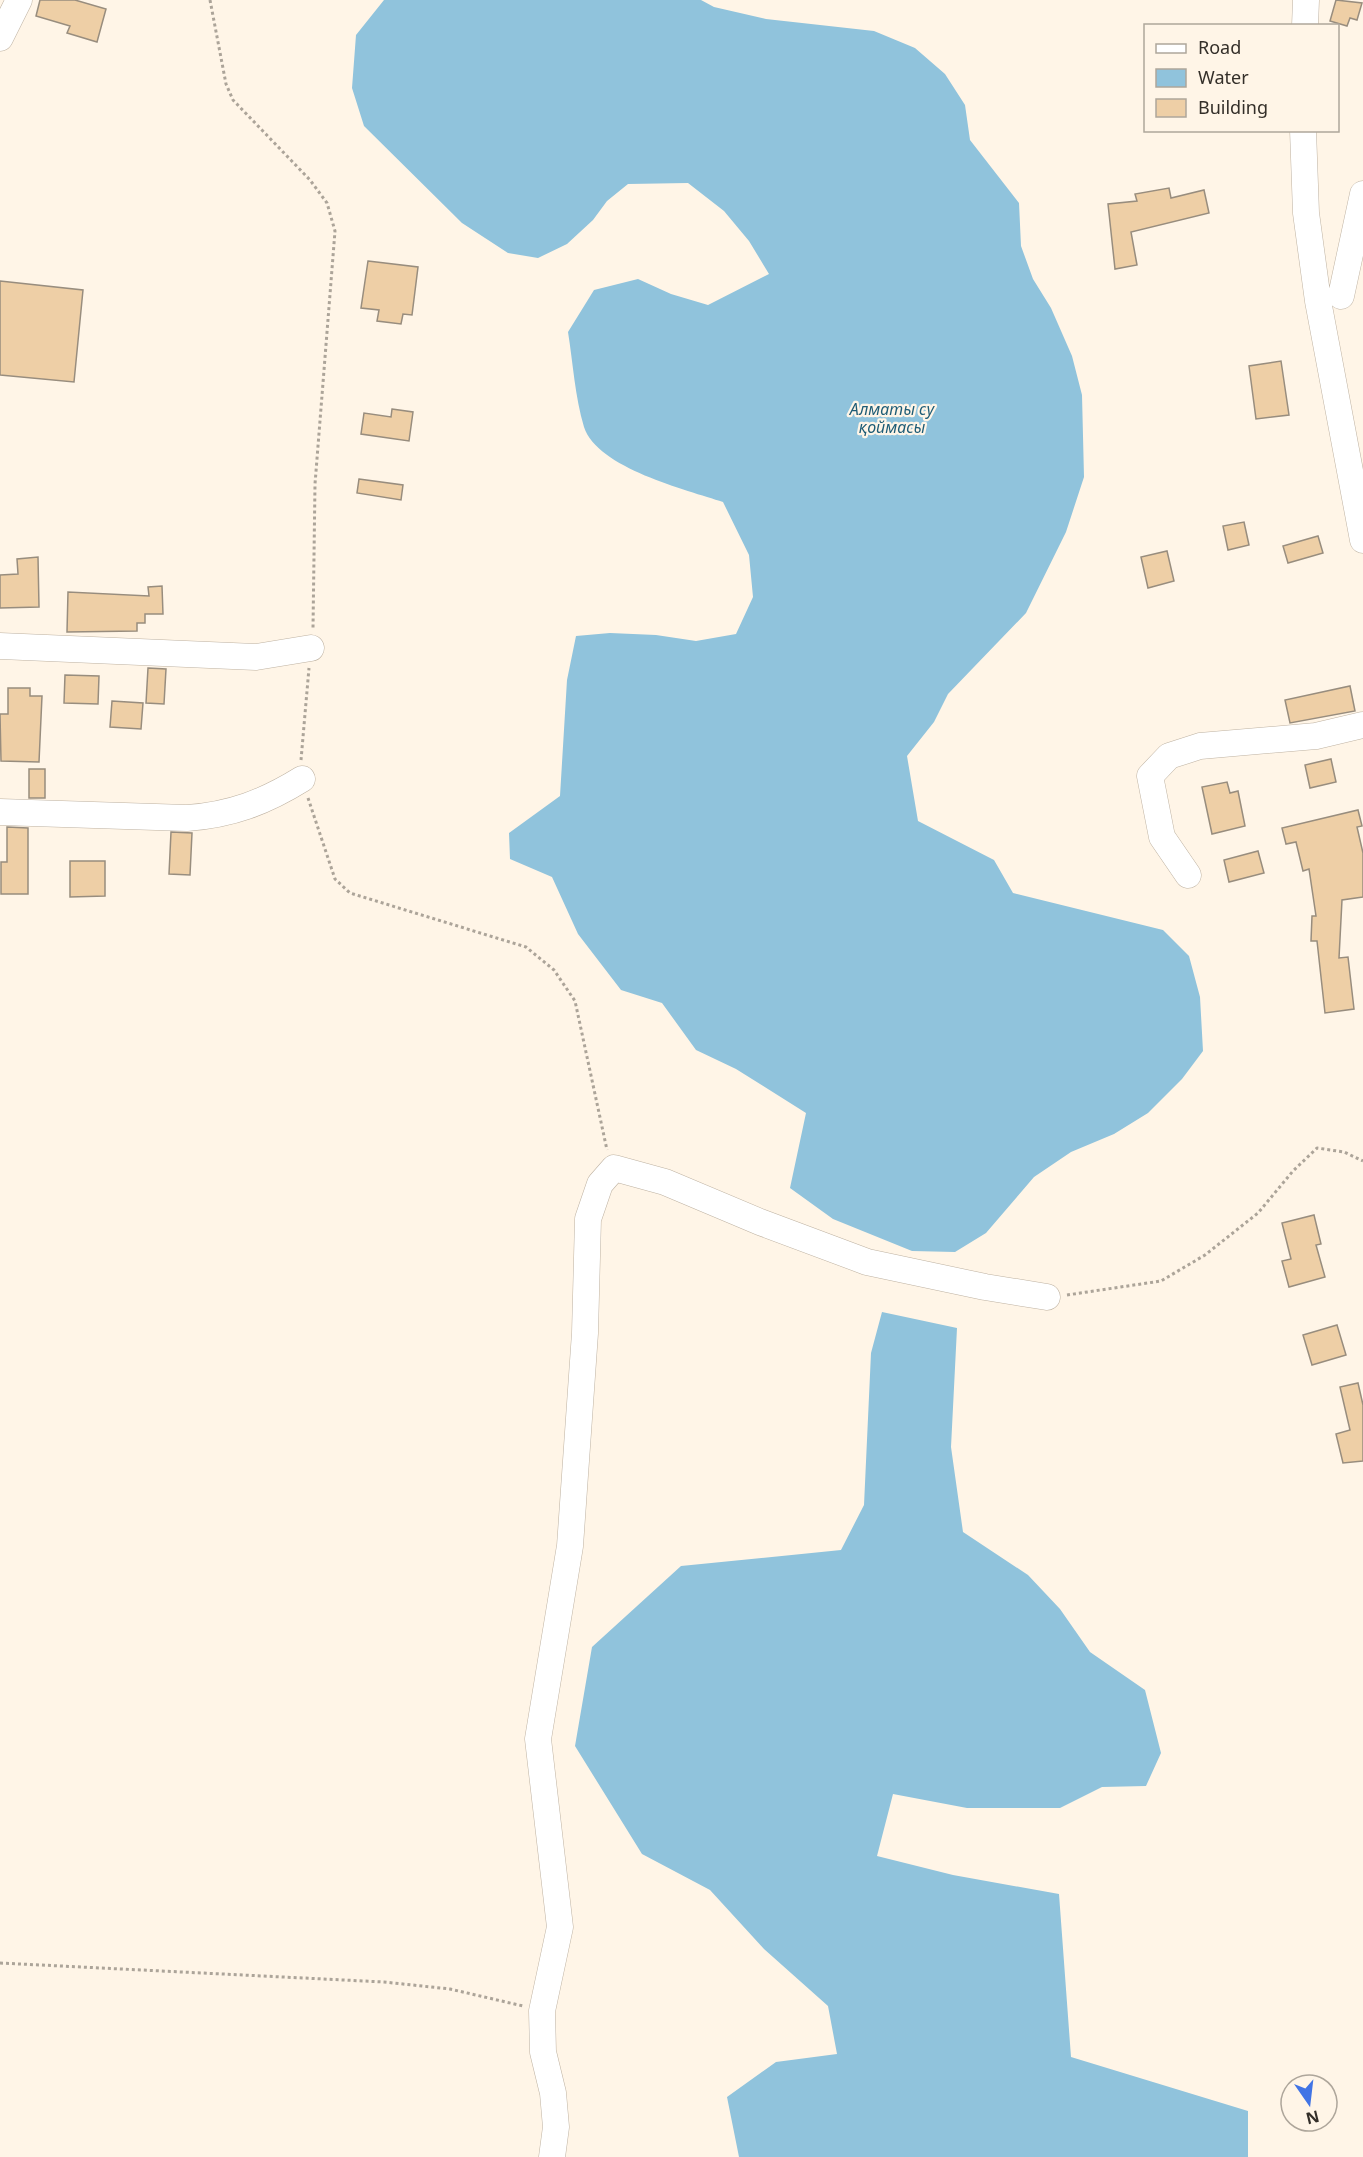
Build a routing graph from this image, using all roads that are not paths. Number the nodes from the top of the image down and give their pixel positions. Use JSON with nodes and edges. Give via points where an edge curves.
{"nodes":[{"id":1,"x":19,"y":0,"type":"edge"},
{"id":2,"x":1306,"y":0,"type":"edge"},
{"id":3,"x":1305,"y":24,"type":"edge"},
{"id":4,"x":0,"y":38,"type":"edge"},
{"id":5,"x":1303,"y":132,"type":"edge"},
{"id":6,"x":1363,"y":194,"type":"edge"},
{"id":7,"x":1341,"y":295,"type":"edge"},
{"id":8,"x":1358,"y":483,"type":"edge"},
{"id":9,"x":1363,"y":540,"type":"edge"},
{"id":10,"x":0,"y":646,"type":"edge"},
{"id":11,"x":311,"y":648,"type":"road end"},
{"id":12,"x":1363,"y":725,"type":"edge"},
{"id":13,"x":302,"y":779,"type":"road end"},
{"id":14,"x":0,"y":812,"type":"edge"},
{"id":15,"x":1188,"y":875,"type":"dead end"},
{"id":16,"x":1047,"y":1297,"type":"road end"},
{"id":17,"x":552,"y":2157,"type":"edge"}],
"edges":[{"from":1,"to":4,"type":"street"},
{"from":2,"to":3,"type":"street"},
{"from":5,"to":7,"type":"street","via":[[1306,213]]},
{"from":6,"to":7,"type":"street"},
{"from":7,"to":8,"type":"street"},
{"from":8,"to":9,"type":"street"},
{"from":10,"to":11,"type":"street","via":[[256,657]]},
{"from":12,"to":15,"type":"street","via":[[1316,736],[1200,746],[1169,756],[1150,776],[1162,837]]},
{"from":13,"to":14,"type":"street","via":[[276,795],[217,816]]},
{"from":16,"to":17,"type":"street","via":[[867,1262],[665,1182],[614,1168],[600,1184],[588,1219],[585,1333],[570,1546],[538,1739],[560,1927],[542,2011],[543,2052],[556,2127]]}]}
